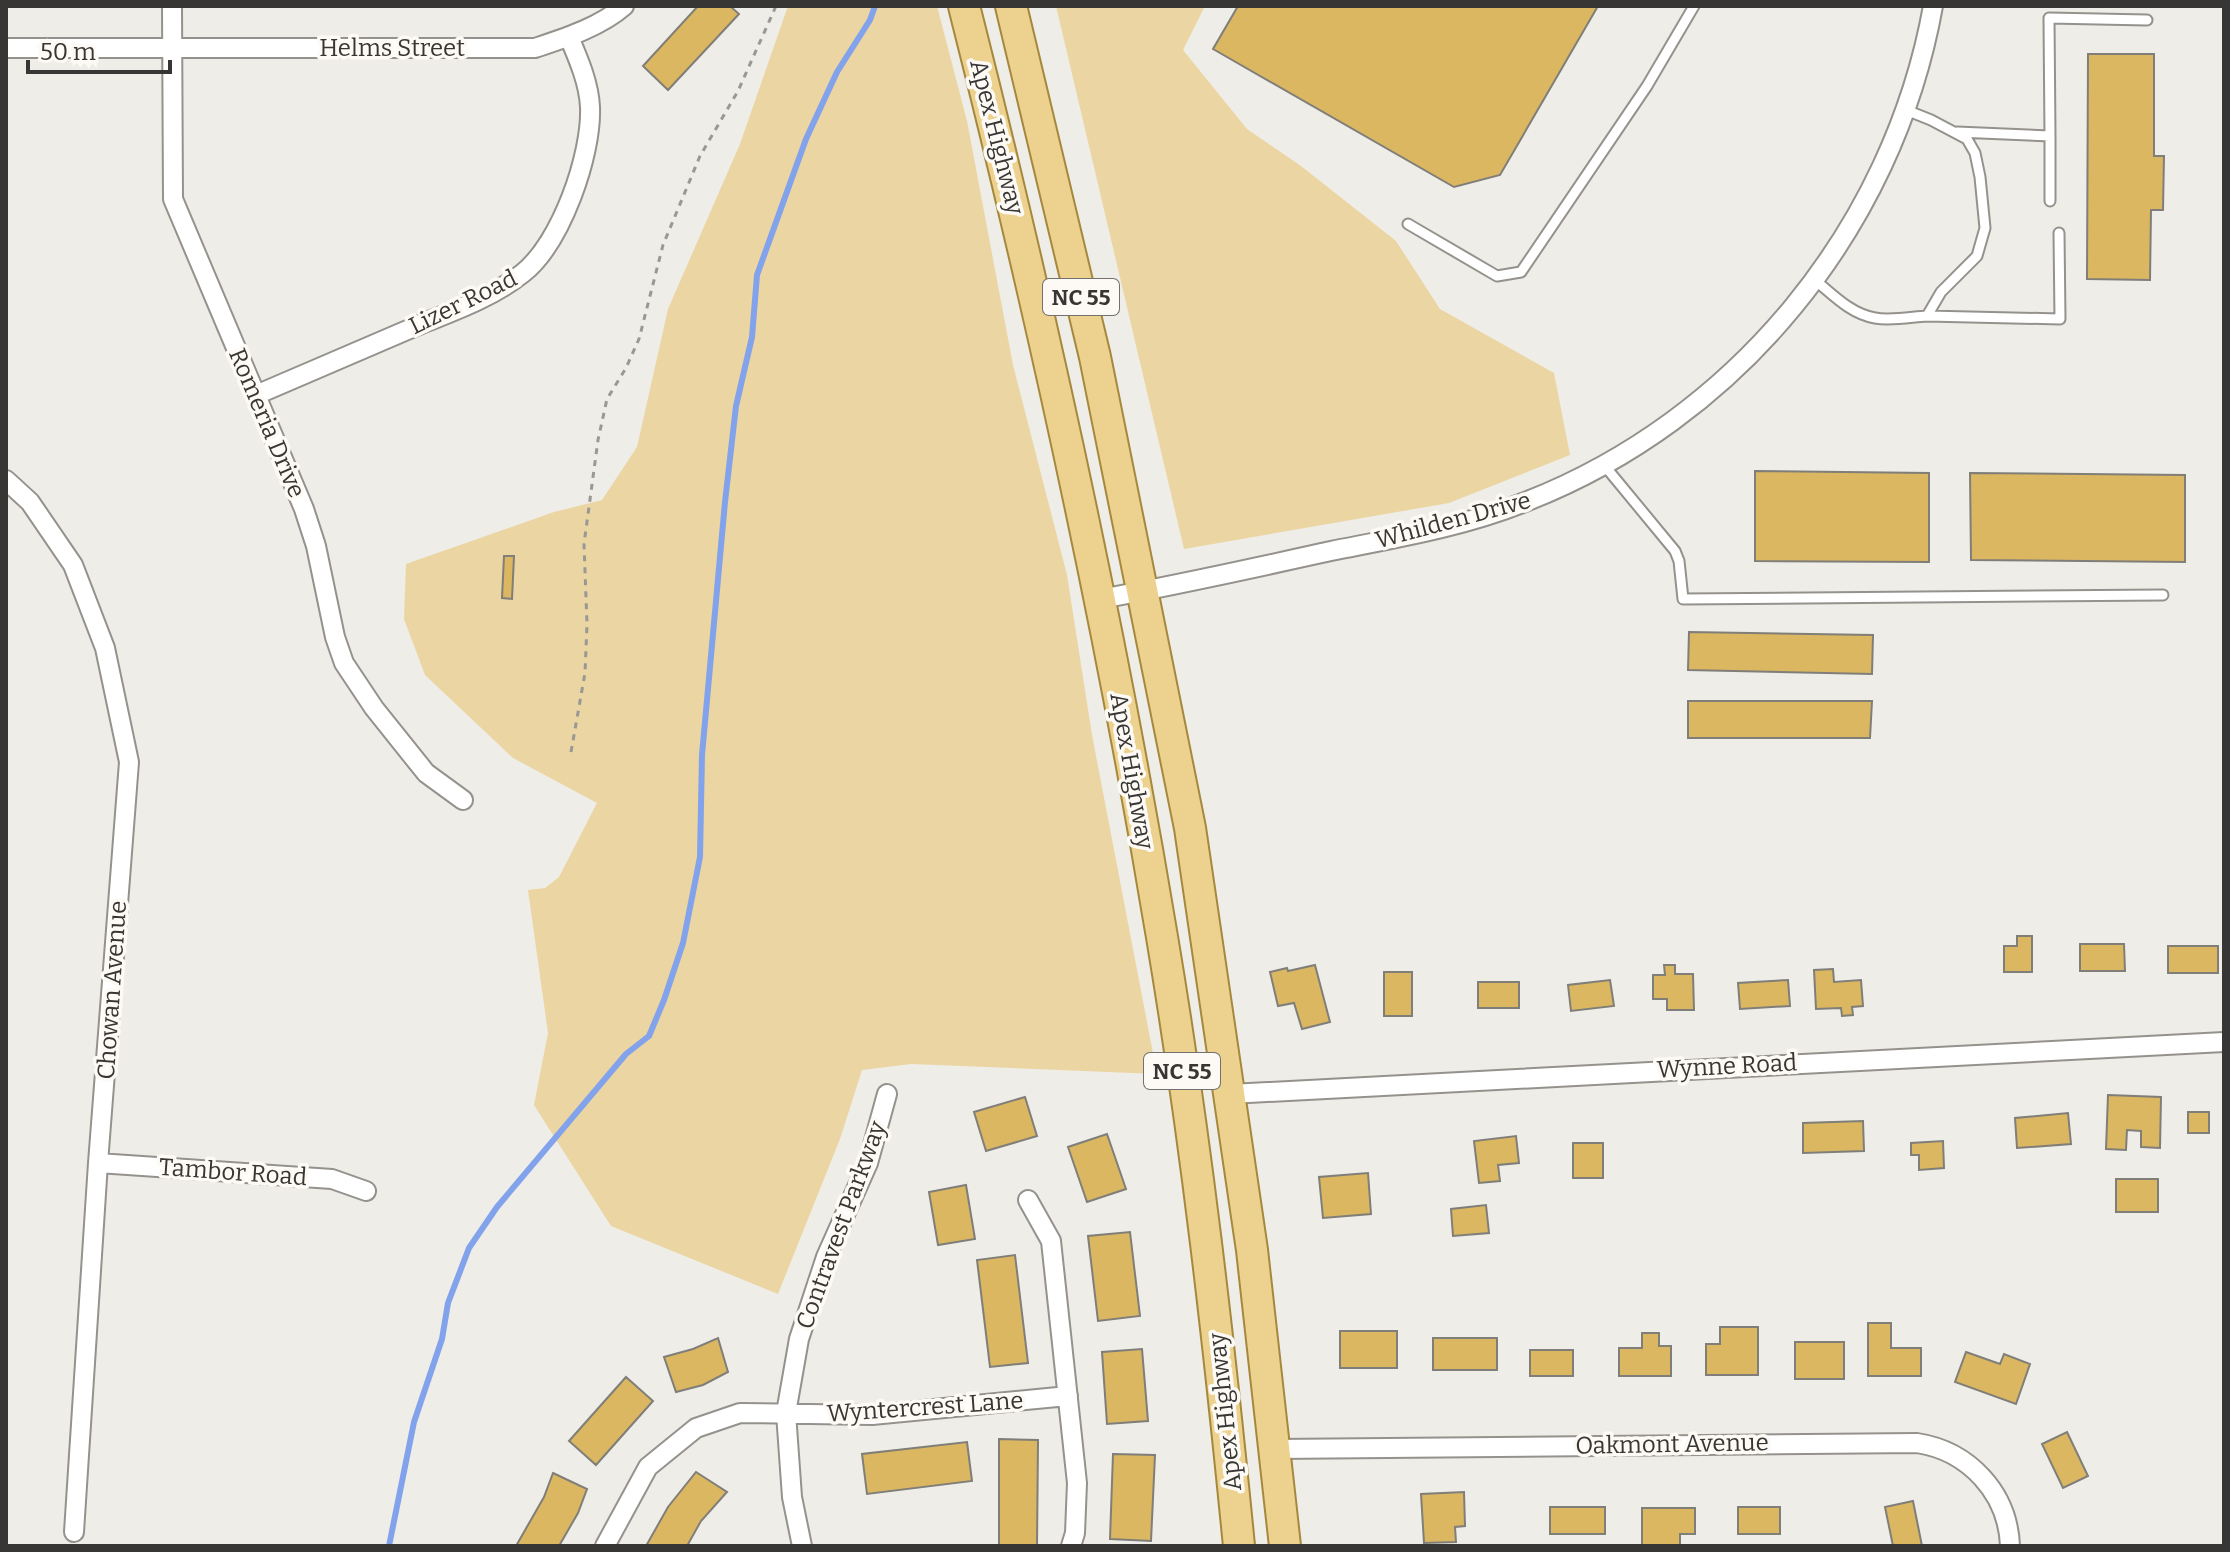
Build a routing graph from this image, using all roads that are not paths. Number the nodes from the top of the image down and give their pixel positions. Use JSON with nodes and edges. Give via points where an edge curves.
{"nodes":[{"id":1,"x":172,"y":6,"type":"edge"},
{"id":2,"x":624,"y":6,"type":"edge"},
{"id":3,"x":964,"y":6,"type":"edge"},
{"id":4,"x":1011,"y":6,"type":"edge"},
{"id":5,"x":1694,"y":6,"type":"edge"},
{"id":6,"x":1933,"y":6,"type":"edge"},
{"id":7,"x":2147,"y":20,"type":"dead end"},
{"id":8,"x":569,"y":37,"type":"junction"},
{"id":9,"x":6,"y":48,"type":"edge"},
{"id":10,"x":170,"y":48,"type":"junction"},
{"id":11,"x":1906,"y":110,"type":"junction"},
{"id":12,"x":1957,"y":132,"type":"junction"},
{"id":13,"x":2050,"y":136,"type":"junction"},
{"id":14,"x":2050,"y":201,"type":"dead end"},
{"id":15,"x":1408,"y":224,"type":"dead end"},
{"id":16,"x":2059,"y":233,"type":"dead end"},
{"id":17,"x":1815,"y":280,"type":"junction"},
{"id":18,"x":1927,"y":316,"type":"junction"},
{"id":19,"x":256,"y":395,"type":"junction"},
{"id":20,"x":1604,"y":465,"type":"junction"},
{"id":21,"x":6,"y":480,"type":"edge"},
{"id":22,"x":1143,"y":591,"type":"junction"},
{"id":23,"x":2163,"y":595,"type":"dead end"},
{"id":24,"x":1100,"y":599,"type":"junction"},
{"id":25,"x":463,"y":800,"type":"dead end"},
{"id":26,"x":2224,"y":1042,"type":"edge"},
{"id":27,"x":887,"y":1094,"type":"dead end"},
{"id":28,"x":1230,"y":1094,"type":"junction"},
{"id":29,"x":98,"y":1163,"type":"junction"},
{"id":30,"x":366,"y":1191,"type":"dead end"},
{"id":31,"x":1028,"y":1200,"type":"dead end"},
{"id":32,"x":1068,"y":1396,"type":"junction"},
{"id":33,"x":786,"y":1413,"type":"junction"},
{"id":34,"x":1276,"y":1449,"type":"junction"},
{"id":35,"x":74,"y":1532,"type":"dead end"},
{"id":36,"x":605,"y":1546,"type":"edge"},
{"id":37,"x":802,"y":1546,"type":"edge"},
{"id":38,"x":1071,"y":1546,"type":"edge"},
{"id":39,"x":1239,"y":1546,"type":"edge"},
{"id":40,"x":1285,"y":1546,"type":"edge"},
{"id":41,"x":2010,"y":1546,"type":"edge"}],
"edges":[{"from":1,"to":10,"type":"street","name":"Romeria Drive"},
{"from":2,"to":8,"type":"street","name":"Helms Street"},
{"from":3,"to":24,"type":"main road","name":"Apex Highway","number":"NC 55","via":[[1013,195]]},
{"from":4,"to":22,"type":"main road","name":"Apex Highway","number":"NC 55","via":[[1095,357]]},
{"from":5,"to":15,"type":"lane","via":[[1647,86],[1521,272],[1497,276]]},
{"from":6,"to":11,"type":"street","name":"Whilden Drive"},
{"from":7,"to":13,"type":"lane","via":[[2049,18]]},
{"from":8,"to":10,"type":"street","name":"Helms Street","via":[[535,48]]},
{"from":8,"to":19,"type":"street","name":"Lizer Road","via":[[590,106],[585,155],[548,245],[524,272],[496,291]]},
{"from":9,"to":10,"type":"street","name":"Helms Street"},
{"from":10,"to":19,"type":"street","name":"Romeria Drive","via":[[173,199]]},
{"from":11,"to":12,"type":"lane"},
{"from":11,"to":17,"type":"street","name":"Whilden Drive","via":[[1861,210]]},
{"from":12,"to":13,"type":"lane"},
{"from":12,"to":18,"type":"lane","via":[[1975,153],[1985,228],[1977,256],[1941,292]]},
{"from":13,"to":14,"type":"lane"},
{"from":16,"to":18,"type":"lane","via":[[2060,319]]},
{"from":17,"to":18,"type":"lane","via":[[1843,304],[1877,319]]},
{"from":17,"to":20,"type":"street","name":"Whilden Drive","via":[[1767,339],[1726,378],[1650,438]]},
{"from":19,"to":25,"type":"street","name":"Romeria Drive","via":[[316,546],[344,663],[426,773]]},
{"from":20,"to":22,"type":"street","name":"Whilden Drive","via":[[1523,503],[1436,530]]},
{"from":20,"to":23,"type":"lane","via":[[1675,551],[1683,599]]},
{"from":21,"to":29,"type":"street","name":"Chowan Avenue","via":[[30,502],[73,565],[105,648],[129,762]]},
{"from":22,"to":24,"type":"street","name":"Whilden Drive"},
{"from":22,"to":28,"type":"main road","name":"Apex Highway","number":"NC 55","via":[[1190,828]]},
{"from":24,"to":39,"type":"main road","name":"Apex Highway","number":"NC 55","via":[[1181,1063]]},
{"from":26,"to":28,"type":"street","name":"Wynne Road"},
{"from":27,"to":33,"type":"street","name":"Contravest Parkway","via":[[868,1163],[826,1257],[799,1339]]},
{"from":28,"to":34,"type":"main road","name":"Apex Highway","number":"NC 55"},
{"from":29,"to":30,"type":"street","name":"Tambor Road","via":[[332,1179]]},
{"from":29,"to":35,"type":"street","name":"Chowan Avenue"},
{"from":31,"to":32,"type":"street","via":[[1051,1241]]},
{"from":32,"to":33,"type":"street","name":"Wyntercrest Lane","via":[[872,1415]]},
{"from":32,"to":38,"type":"street","via":[[1077,1483]]},
{"from":33,"to":36,"type":"street","name":"Wyntercrest Lane","via":[[740,1413],[696,1428],[648,1467]]},
{"from":33,"to":37,"type":"street","name":"Contravest Parkway","via":[[792,1497]]},
{"from":34,"to":40,"type":"main road","name":"Apex Highway","number":"NC 55"},
{"from":34,"to":41,"type":"street","name":"Oakmont Avenue","via":[[1917,1443],[1959,1457],[1983,1477],[2005,1515]]}]}
